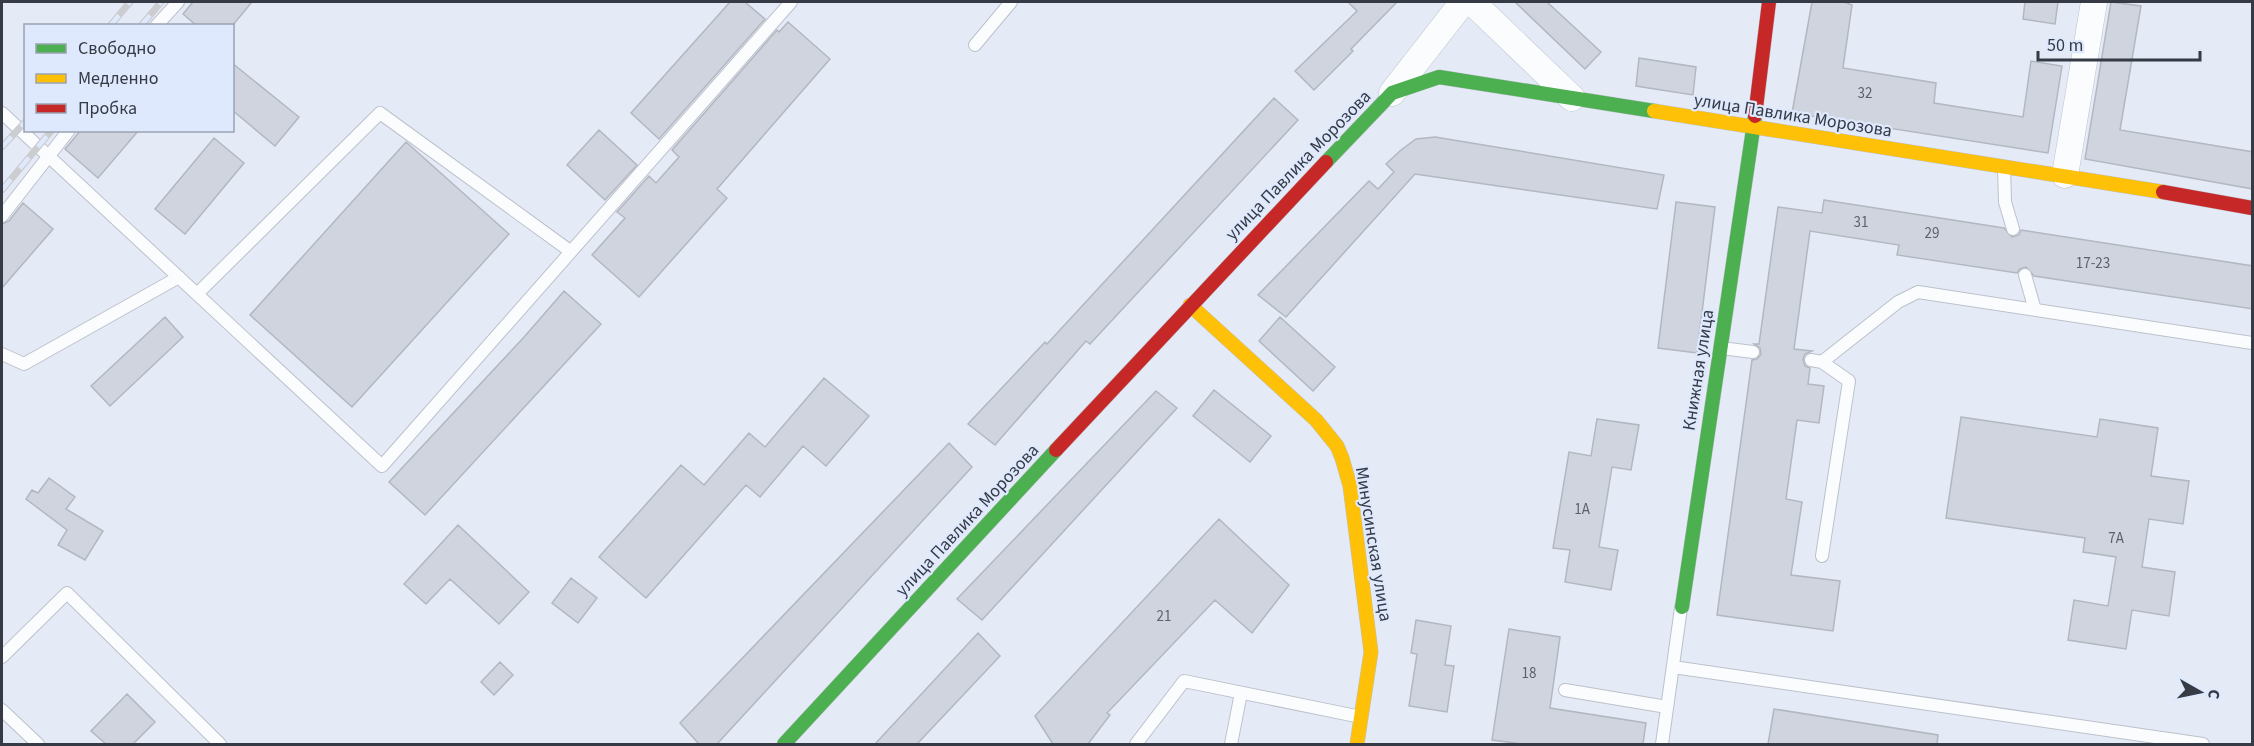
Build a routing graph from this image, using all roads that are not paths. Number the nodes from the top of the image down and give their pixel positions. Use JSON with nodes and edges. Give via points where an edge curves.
{"nodes":[{"id":1,"x":178,"y":2,"type":"edge"},
{"id":2,"x":791,"y":2,"type":"edge"},
{"id":3,"x":1011,"y":2,"type":"edge"},
{"id":4,"x":1462,"y":2,"type":"edge"},
{"id":5,"x":1472,"y":2,"type":"edge"},
{"id":6,"x":1768,"y":2,"type":"edge"},
{"id":7,"x":2094,"y":2,"type":"edge"},
{"id":8,"x":158,"y":24,"type":"edge"},
{"id":9,"x":975,"y":45,"type":"dead end"},
{"id":10,"x":1392,"y":93,"type":"junction"},
{"id":11,"x":1572,"y":98,"type":"junction"},
{"id":12,"x":2,"y":113,"type":"edge"},
{"id":13,"x":1754,"y":128,"type":"junction"},
{"id":14,"x":67,"y":132,"type":"edge"},
{"id":15,"x":48,"y":156,"type":"junction"},
{"id":16,"x":2004,"y":166,"type":"junction"},
{"id":17,"x":2065,"y":175,"type":"junction"},
{"id":18,"x":2253,"y":208,"type":"edge"},
{"id":19,"x":2,"y":216,"type":"edge"},
{"id":20,"x":2013,"y":229,"type":"dead end"},
{"id":21,"x":570,"y":251,"type":"junction"},
{"id":22,"x":2025,"y":275,"type":"dead end"},
{"id":23,"x":179,"y":277,"type":"junction"},
{"id":24,"x":197,"y":294,"type":"junction"},
{"id":25,"x":1190,"y":305,"type":"junction"},
{"id":26,"x":2035,"y":310,"type":"junction"},
{"id":27,"x":2253,"y":343,"type":"edge"},
{"id":28,"x":1720,"y":347,"type":"junction"},
{"id":29,"x":1753,"y":352,"type":"dead end"},
{"id":30,"x":2,"y":354,"type":"edge"},
{"id":31,"x":1822,"y":556,"type":"dead end"},
{"id":32,"x":1682,"y":607,"type":"joint"},
{"id":33,"x":2,"y":657,"type":"edge"},
{"id":34,"x":1673,"y":667,"type":"junction"},
{"id":35,"x":1564,"y":690,"type":"dead end"},
{"id":36,"x":1240,"y":693,"type":"junction"},
{"id":37,"x":1667,"y":707,"type":"junction"},
{"id":38,"x":2,"y":710,"type":"edge"},
{"id":39,"x":1361,"y":717,"type":"junction"},
{"id":40,"x":38,"y":744,"type":"edge"},
{"id":41,"x":220,"y":744,"type":"edge"},
{"id":42,"x":784,"y":744,"type":"edge"},
{"id":43,"x":1136,"y":744,"type":"edge"},
{"id":44,"x":1231,"y":744,"type":"edge"},
{"id":45,"x":1357,"y":744,"type":"edge"},
{"id":46,"x":1662,"y":744,"type":"edge"},
{"id":47,"x":2203,"y":744,"type":"edge"}],
"edges":[{"from":1,"to":8,"type":"lane"},
{"from":2,"to":21,"type":"lane"},
{"from":3,"to":9,"type":"lane"},
{"from":4,"to":10,"type":"street"},
{"from":5,"to":11,"type":"street"},
{"from":6,"to":13,"type":"street","name":"Книжная улица"},
{"from":7,"to":17,"type":"street"},
{"from":10,"to":11,"type":"street","name":"улица Павлика Морозова","via":[[1439,77]]},
{"from":10,"to":25,"type":"street","name":"улица Павлика Морозова"},
{"from":11,"to":13,"type":"street","name":"улица Павлика Морозова"},
{"from":12,"to":15,"type":"lane"},
{"from":13,"to":16,"type":"street","name":"улица Павлика Морозова"},
{"from":13,"to":28,"type":"street","name":"Книжная улица"},
{"from":14,"to":15,"type":"lane"},
{"from":15,"to":19,"type":"lane"},
{"from":15,"to":23,"type":"lane"},
{"from":16,"to":17,"type":"street","name":"улица Павлика Морозова"},
{"from":16,"to":20,"type":"lane","via":[[2006,202]]},
{"from":17,"to":18,"type":"street","name":"улица Павлика Морозова"},
{"from":21,"to":24,"type":"lane","via":[[380,113]]},
{"from":21,"to":24,"type":"lane","via":[[382,466]]},
{"from":22,"to":26,"type":"lane"},
{"from":23,"to":24,"type":"lane"},
{"from":23,"to":30,"type":"lane","via":[[24,364]]},
{"from":25,"to":39,"type":"street","name":"Минусинская улица","via":[[1316,420],[1342,458],[1350,486],[1370,634]]},
{"from":25,"to":42,"type":"street","name":"улица Павлика Морозова"},
{"from":26,"to":27,"type":"lane"},
{"from":26,"to":31,"type":"lane","via":[[1918,292],[1817,361],[1849,381]]},
{"from":28,"to":29,"type":"lane"},
{"from":28,"to":32,"type":"street","name":"Книжная улица"},
{"from":32,"to":34,"type":"lane","name":"Книжная улица"},
{"from":33,"to":41,"type":"lane","via":[[66,593]]},
{"from":34,"to":37,"type":"lane","name":"Книжная улица"},
{"from":34,"to":47,"type":"lane"},
{"from":35,"to":37,"type":"lane"},
{"from":36,"to":39,"type":"lane"},
{"from":36,"to":43,"type":"lane","via":[[1184,681]]},
{"from":36,"to":44,"type":"lane"},
{"from":37,"to":46,"type":"lane","name":"Книжная улица"},
{"from":38,"to":40,"type":"lane"},
{"from":39,"to":45,"type":"street","name":"Минусинская улица"}]}
